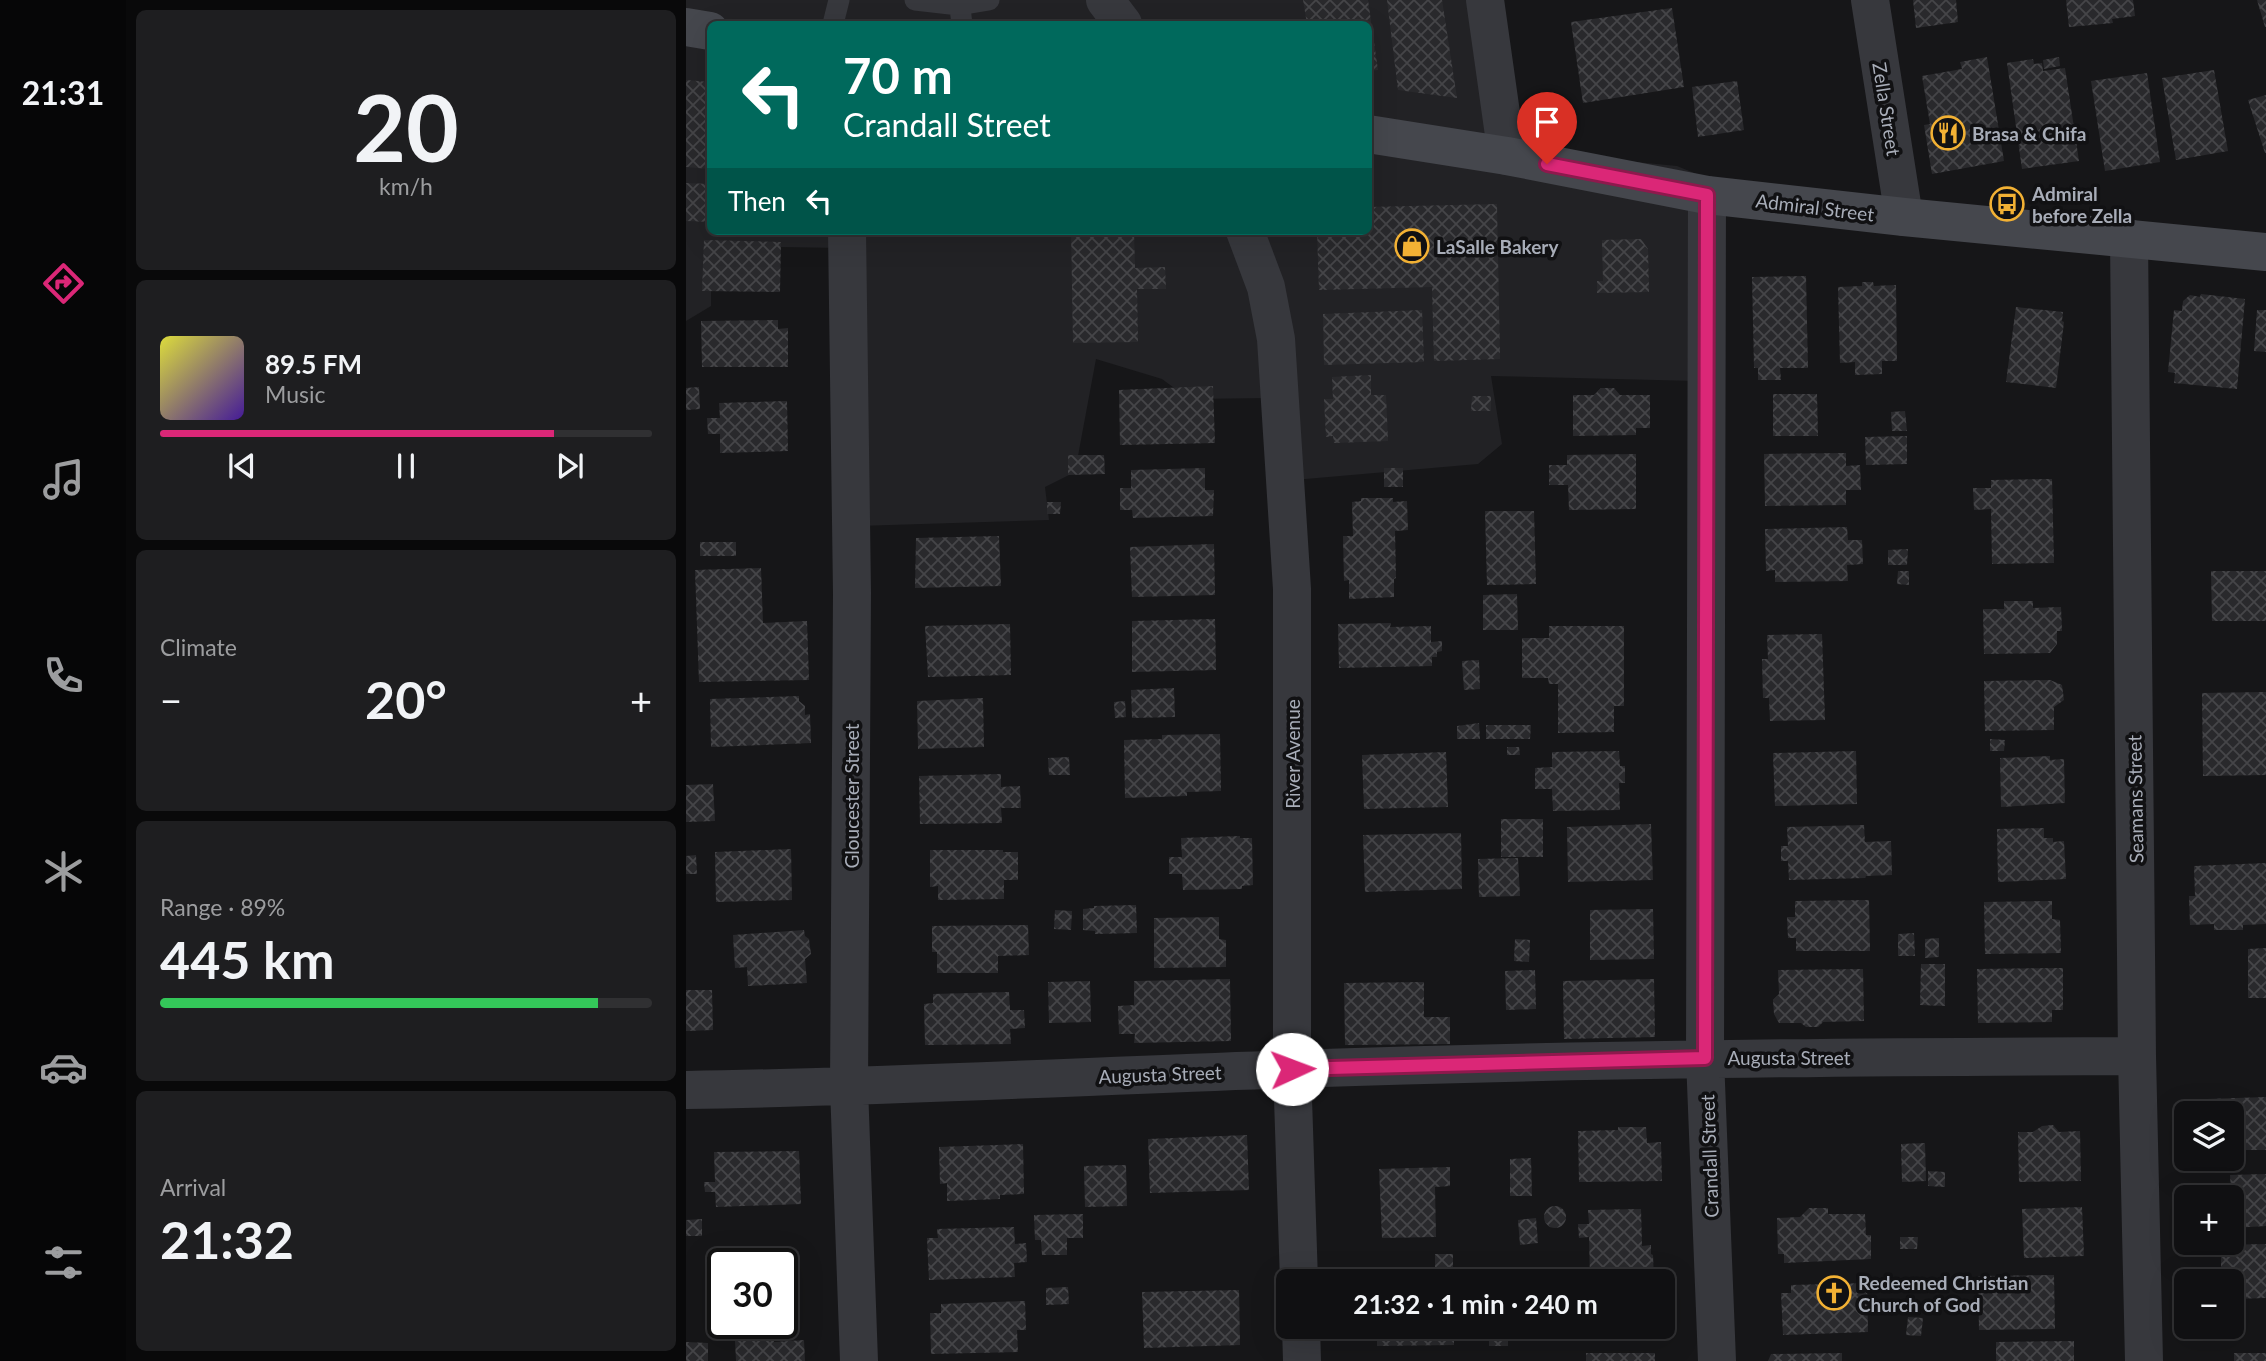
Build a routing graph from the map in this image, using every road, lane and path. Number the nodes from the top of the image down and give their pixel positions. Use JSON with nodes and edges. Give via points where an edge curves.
{"nodes":[{"id":1,"x":839,"y":0,"type":"edge"},
{"id":2,"x":915,"y":0,"type":"edge"},
{"id":3,"x":989,"y":0,"type":"edge"},
{"id":4,"x":1105,"y":0,"type":"edge"},
{"id":5,"x":1485,"y":0,"type":"edge"},
{"id":6,"x":1870,"y":0,"type":"edge"},
{"id":7,"x":960,"y":10,"type":"edge"},
{"id":8,"x":834,"y":21,"type":"edge"},
{"id":9,"x":1121,"y":21,"type":"edge"},
{"id":10,"x":686,"y":27,"type":"edge"},
{"id":11,"x":707,"y":30,"type":"edge"},
{"id":12,"x":1372,"y":135,"type":"edge"},
{"id":13,"x":1507,"y":156,"type":"junction"},
{"id":14,"x":1707,"y":195,"type":"junction"},
{"id":15,"x":1905,"y":217,"type":"junction"},
{"id":16,"x":847,"y":235,"type":"edge"},
{"id":17,"x":1246,"y":235,"type":"edge"},
{"id":18,"x":2129,"y":238,"type":"junction"},
{"id":19,"x":2266,"y":252,"type":"edge"},
{"id":20,"x":2137,"y":1056,"type":"junction"},
{"id":21,"x":1705,"y":1058,"type":"junction"},
{"id":22,"x":1292,"y":1069,"type":"junction"},
{"id":23,"x":849,"y":1087,"type":"junction"},
{"id":24,"x":686,"y":1090,"type":"edge"},
{"id":25,"x":1299,"y":1269,"type":"edge"},
{"id":26,"x":1301,"y":1339,"type":"edge"},
{"id":27,"x":859,"y":1361,"type":"edge"},
{"id":28,"x":1302,"y":1361,"type":"edge"},
{"id":29,"x":1717,"y":1361,"type":"edge"},
{"id":30,"x":2144,"y":1361,"type":"edge"}],
"edges":[{"from":1,"to":8,"type":"lane"},
{"from":2,"to":7,"type":"lane"},
{"from":3,"to":7,"type":"lane"},
{"from":4,"to":9,"type":"street"},
{"from":5,"to":13,"type":"street"},
{"from":6,"to":15,"type":"street","name":"Zella Street"},
{"from":10,"to":11,"type":"main road"},
{"from":12,"to":13,"type":"main road","name":"Admiral Street"},
{"from":13,"to":14,"type":"main road","name":"Admiral Street"},
{"from":14,"to":15,"type":"main road","name":"Admiral Street"},
{"from":14,"to":21,"type":"street","name":"Crandall Street"},
{"from":15,"to":18,"type":"main road","name":"Admiral Street"},
{"from":16,"to":23,"type":"street","name":"Gloucester Street","via":[[852,593]]},
{"from":17,"to":22,"type":"street","name":"River Avenue","via":[[1266,287],[1276,339],[1292,589]]},
{"from":18,"to":19,"type":"main road","name":"Admiral Street"},
{"from":18,"to":20,"type":"street","name":"Seamans Street"},
{"from":20,"to":21,"type":"street","name":"Augusta Street"},
{"from":20,"to":30,"type":"street","name":"Seamans Street"},
{"from":21,"to":22,"type":"street","name":"Augusta Street"},
{"from":21,"to":29,"type":"street","name":"Crandall Street"},
{"from":22,"to":23,"type":"street","name":"Augusta Street"},
{"from":22,"to":25,"type":"street","name":"River Avenue"},
{"from":23,"to":24,"type":"street","name":"Augusta Street"},
{"from":23,"to":27,"type":"street","name":"Gloucester Street"},
{"from":26,"to":28,"type":"street"}]}
